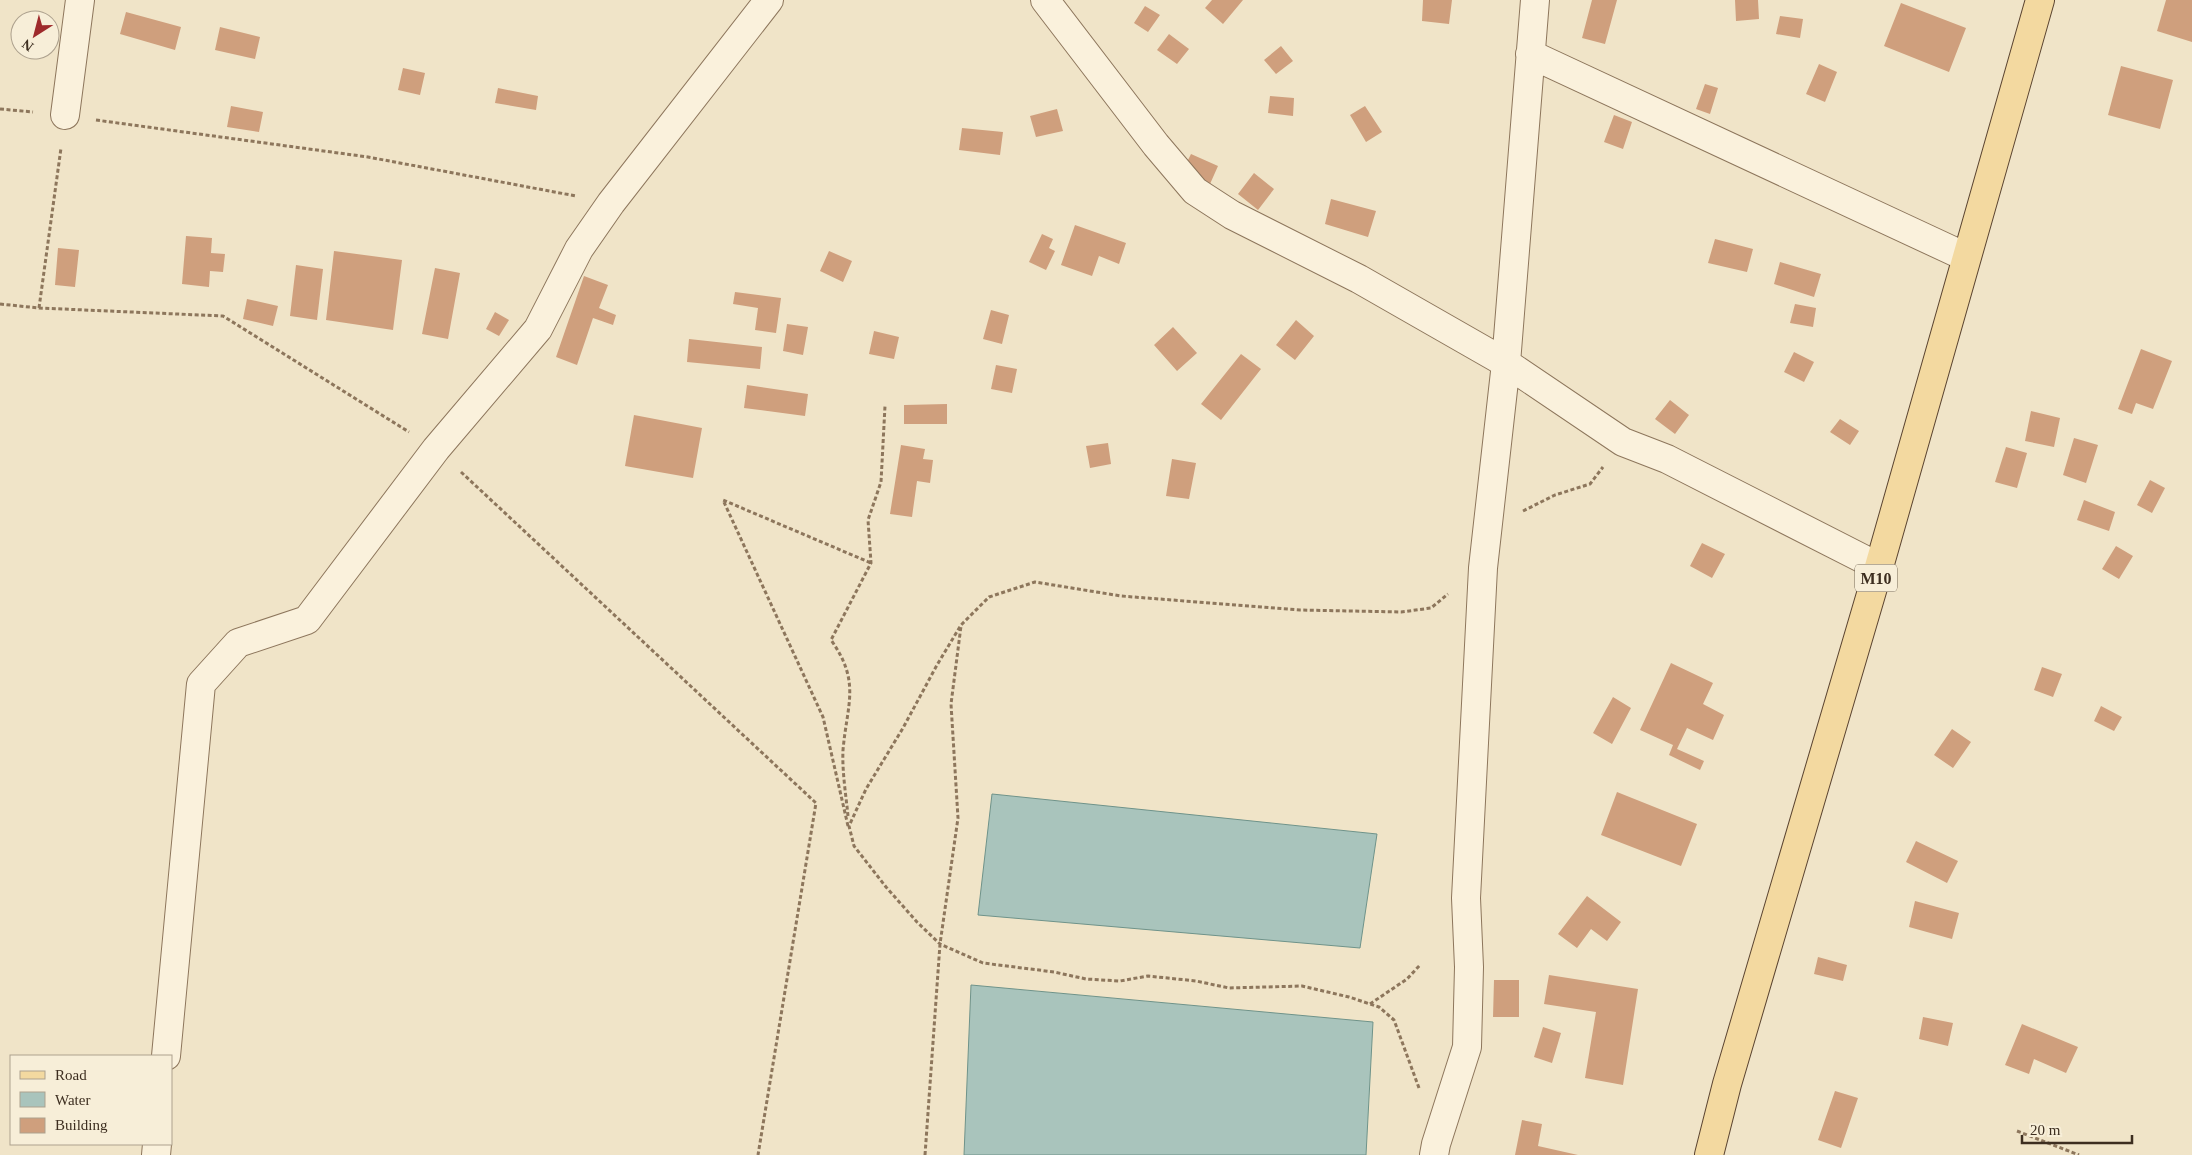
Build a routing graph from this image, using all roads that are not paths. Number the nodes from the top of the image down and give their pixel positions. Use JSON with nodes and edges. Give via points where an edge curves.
{"nodes":[{"id":1,"x":80,"y":0,"type":"edge"},
{"id":2,"x":769,"y":0,"type":"edge"},
{"id":3,"x":1045,"y":0,"type":"edge"},
{"id":4,"x":1535,"y":0,"type":"edge"},
{"id":5,"x":2040,"y":0,"type":"edge"},
{"id":6,"x":1530,"y":54,"type":"junction"},
{"id":7,"x":65,"y":115,"type":"road end"},
{"id":8,"x":1966,"y":258,"type":"junction"},
{"id":9,"x":1506,"y":363,"type":"junction"},
{"id":10,"x":1879,"y":567,"type":"junction"},
{"id":11,"x":166,"y":1055,"type":"edge"},
{"id":12,"x":1434,"y":1155,"type":"edge"},
{"id":13,"x":1709,"y":1155,"type":"edge"}],
"edges":[{"from":1,"to":7,"type":"street"},
{"from":2,"to":11,"type":"street","via":[[611,203],[579,249],[538,329],[436,449],[307,620],[238,643],[200,684]]},
{"from":3,"to":9,"type":"street","via":[[1195,191],[1232,215],[1359,279]]},
{"from":4,"to":6,"type":"street"},
{"from":5,"to":8,"type":"main road","number":"M10"},
{"from":6,"to":8,"type":"street"},
{"from":6,"to":9,"type":"street"},
{"from":8,"to":10,"type":"main road","number":"M10"},
{"from":9,"to":10,"type":"street","via":[[1623,442],[1667,459]]},
{"from":9,"to":12,"type":"street","via":[[1486,545],[1466,898],[1469,967],[1467,1047]]},
{"from":10,"to":13,"type":"main road","number":"M10"}]}
